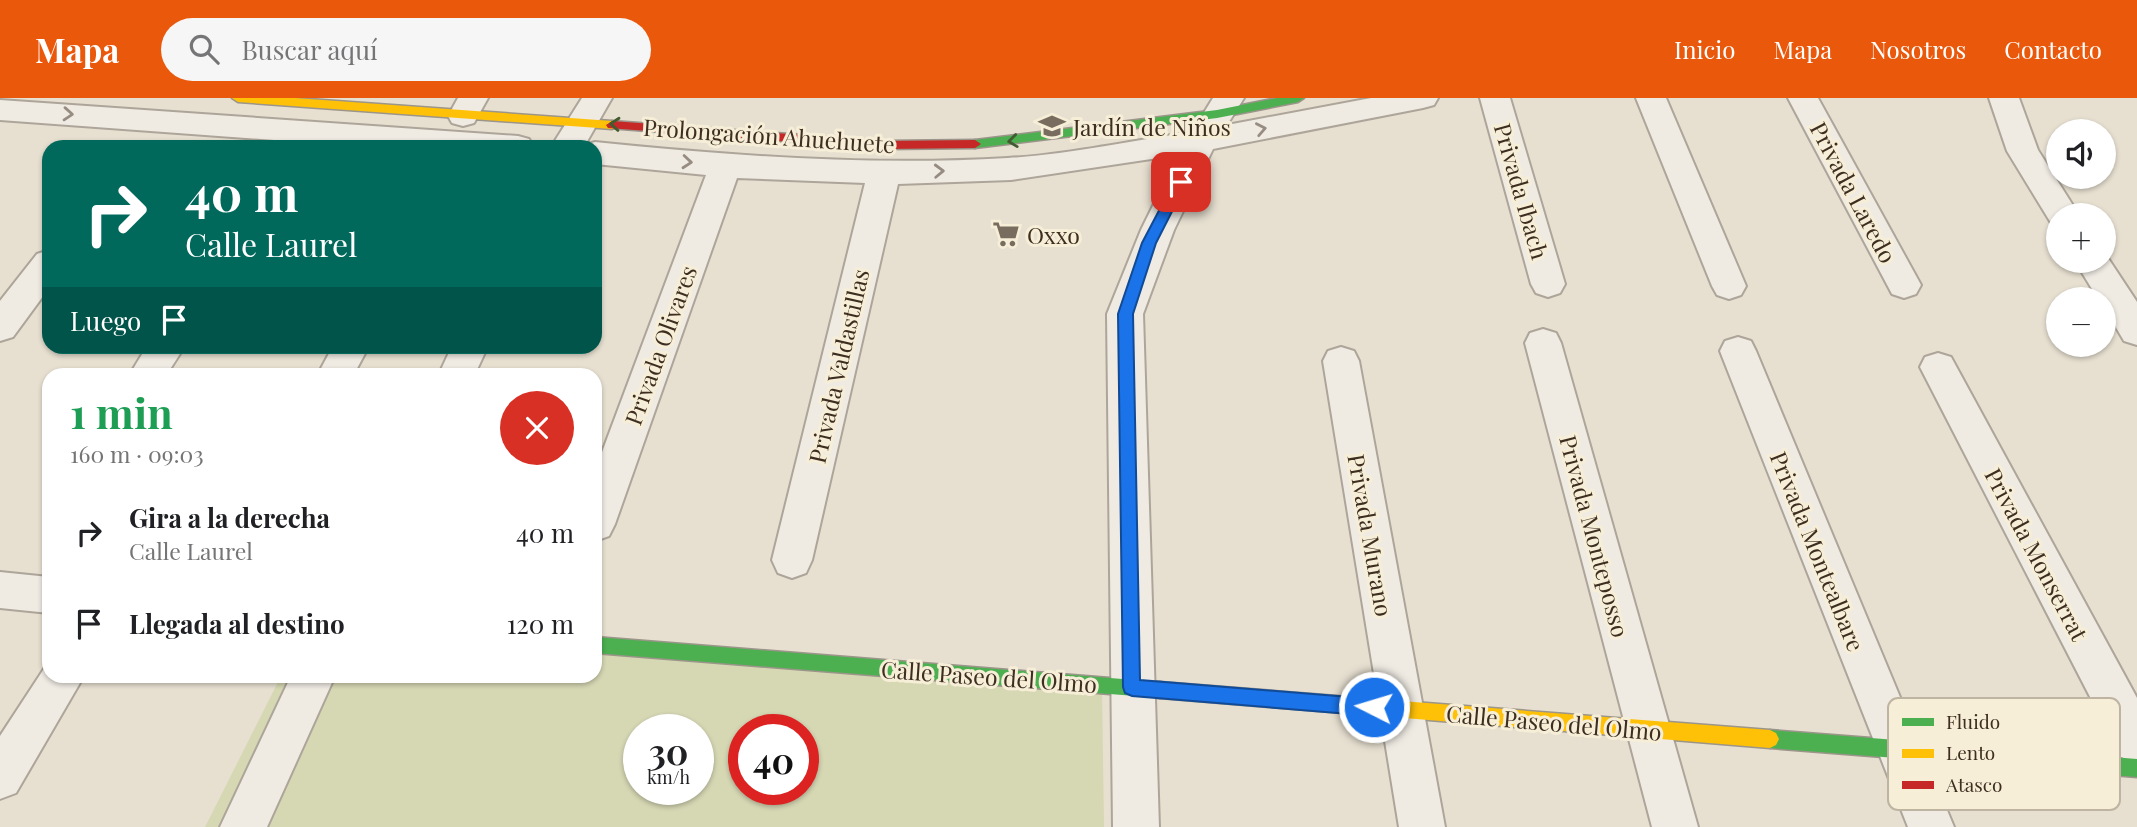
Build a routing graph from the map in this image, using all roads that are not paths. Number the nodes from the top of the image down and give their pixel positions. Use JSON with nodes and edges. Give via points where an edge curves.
{"nodes":[{"id":1,"x":238,"y":98,"type":"edge"},
{"id":2,"x":1298,"y":98,"type":"edge"},
{"id":3,"x":1423,"y":98,"type":"edge"},
{"id":4,"x":1495,"y":98,"type":"edge"},
{"id":5,"x":1651,"y":98,"type":"edge"},
{"id":6,"x":1803,"y":98,"type":"edge"},
{"id":7,"x":2004,"y":98,"type":"edge"},
{"id":8,"x":279,"y":100,"type":"edge"},
{"id":9,"x":0,"y":110,"type":"edge"},
{"id":10,"x":591,"y":110,"type":"edge"},
{"id":11,"x":1216,"y":118,"type":"edge"},
{"id":12,"x":159,"y":120,"type":"junction"},
{"id":13,"x":462,"y":126,"type":"edge"},
{"id":14,"x":302,"y":139,"type":"edge"},
{"id":15,"x":143,"y":140,"type":"edge"},
{"id":16,"x":500,"y":140,"type":"edge"},
{"id":17,"x":571,"y":140,"type":"edge"},
{"id":18,"x":602,"y":154,"type":"edge"},
{"id":19,"x":725,"y":166,"type":"junction"},
{"id":20,"x":884,"y":173,"type":"junction"},
{"id":21,"x":2056,"y":203,"type":"edge"},
{"id":22,"x":42,"y":272,"type":"edge"},
{"id":23,"x":2100,"y":273,"type":"edge"},
{"id":24,"x":1548,"y":284,"type":"dead end"},
{"id":25,"x":1904,"y":285,"type":"dead end"},
{"id":26,"x":1729,"y":286,"type":"dead end"},
{"id":27,"x":0,"y":327,"type":"edge"},
{"id":28,"x":2137,"y":331,"type":"edge"},
{"id":29,"x":1543,"y":343,"type":"dead end"},
{"id":30,"x":1738,"y":351,"type":"dead end"},
{"id":31,"x":1341,"y":361,"type":"dead end"},
{"id":32,"x":1938,"y":367,"type":"dead end"},
{"id":33,"x":602,"y":505,"type":"edge"},
{"id":34,"x":792,"y":560,"type":"dead end"},
{"id":35,"x":0,"y":590,"type":"edge"},
{"id":36,"x":42,"y":595,"type":"edge"},
{"id":37,"x":602,"y":646,"type":"edge"},
{"id":38,"x":58,"y":683,"type":"edge"},
{"id":39,"x":310,"y":683,"type":"edge"},
{"id":40,"x":1132,"y":687,"type":"junction"},
{"id":41,"x":2114,"y":698,"type":"edge"},
{"id":42,"x":1401,"y":709,"type":"junction"},
{"id":43,"x":2120,"y":710,"type":"edge"},
{"id":44,"x":1888,"y":721,"type":"edge"},
{"id":45,"x":1647,"y":729,"type":"junction"},
{"id":46,"x":2137,"y":742,"type":"edge"},
{"id":47,"x":1888,"y":750,"type":"edge"},
{"id":48,"x":0,"y":777,"type":"edge"},
{"id":49,"x":1924,"y":810,"type":"edge"},
{"id":50,"x":243,"y":827,"type":"edge"},
{"id":51,"x":1136,"y":827,"type":"edge"},
{"id":52,"x":1422,"y":827,"type":"edge"},
{"id":53,"x":1675,"y":827,"type":"edge"},
{"id":54,"x":1931,"y":827,"type":"edge"}],
"edges":[{"from":1,"to":8,"type":"street","name":"Prolongación Ahuehuete"},
{"from":2,"to":11,"type":"street","name":"Prolongación Ahuehuete"},
{"from":11,"to":3,"type":"street","name":"Prolongación Ahuehuete","one_way":true},
{"from":4,"to":24,"type":"street","name":"Privada Ibach"},
{"from":5,"to":26,"type":"street"},
{"from":6,"to":25,"type":"street","name":"Privada Laredo"},
{"from":7,"to":21,"type":"street","via":[[2023,151]]},
{"from":8,"to":13,"type":"street","name":"Prolongación Ahuehuete"},
{"from":9,"to":12,"type":"street","name":"Prolongación Ahuehuete","one_way":true},
{"from":11,"to":10,"type":"street","name":"Prolongación Ahuehuete","one_way":true,"via":[[992,144],[885,145]]},
{"from":10,"to":13,"type":"street","name":"Prolongación Ahuehuete"},
{"from":10,"to":17,"type":"street"},
{"from":20,"to":11,"type":"street","name":"Prolongación Ahuehuete","one_way":true,"via":[[1011,169]]},
{"from":11,"to":40,"type":"street","via":[[1149,243],[1125,314]]},
{"from":12,"to":14,"type":"street","name":"Prolongación Ahuehuete"},
{"from":12,"to":15,"type":"street"},
{"from":13,"to":14,"type":"street","name":"Prolongación Ahuehuete"},
{"from":13,"to":16,"type":"street","name":"Prolongación Ahuehuete"},
{"from":18,"to":19,"type":"street","name":"Prolongación Ahuehuete","one_way":true},
{"from":19,"to":20,"type":"street","name":"Prolongación Ahuehuete"},
{"from":19,"to":33,"type":"street","name":"Privada Olivares"},
{"from":20,"to":34,"type":"street","name":"Privada Valdastillas"},
{"from":22,"to":27,"type":"street"},
{"from":23,"to":28,"type":"street"},
{"from":29,"to":45,"type":"street","name":"Privada Monteposso"},
{"from":30,"to":44,"type":"street","name":"Privada Montealbare"},
{"from":31,"to":42,"type":"street","name":"Privada Murano"},
{"from":32,"to":41,"type":"street","name":"Privada Monserrat"},
{"from":35,"to":36,"type":"street"},
{"from":37,"to":40,"type":"street","name":"Calle Paseo del Olmo"},
{"from":38,"to":48,"type":"street"},
{"from":39,"to":50,"type":"street"},
{"from":40,"to":42,"type":"street","name":"Calle Paseo del Olmo"},
{"from":40,"to":51,"type":"street"},
{"from":42,"to":45,"type":"street","name":"Calle Paseo del Olmo"},
{"from":42,"to":52,"type":"street","name":"Privada Murano"},
{"from":43,"to":46,"type":"street","name":"Privada Monserrat"},
{"from":45,"to":47,"type":"street","name":"Calle Paseo del Olmo"},
{"from":45,"to":53,"type":"street","name":"Privada Monteposso"},
{"from":49,"to":54,"type":"street","name":"Privada Montealbare"}]}
